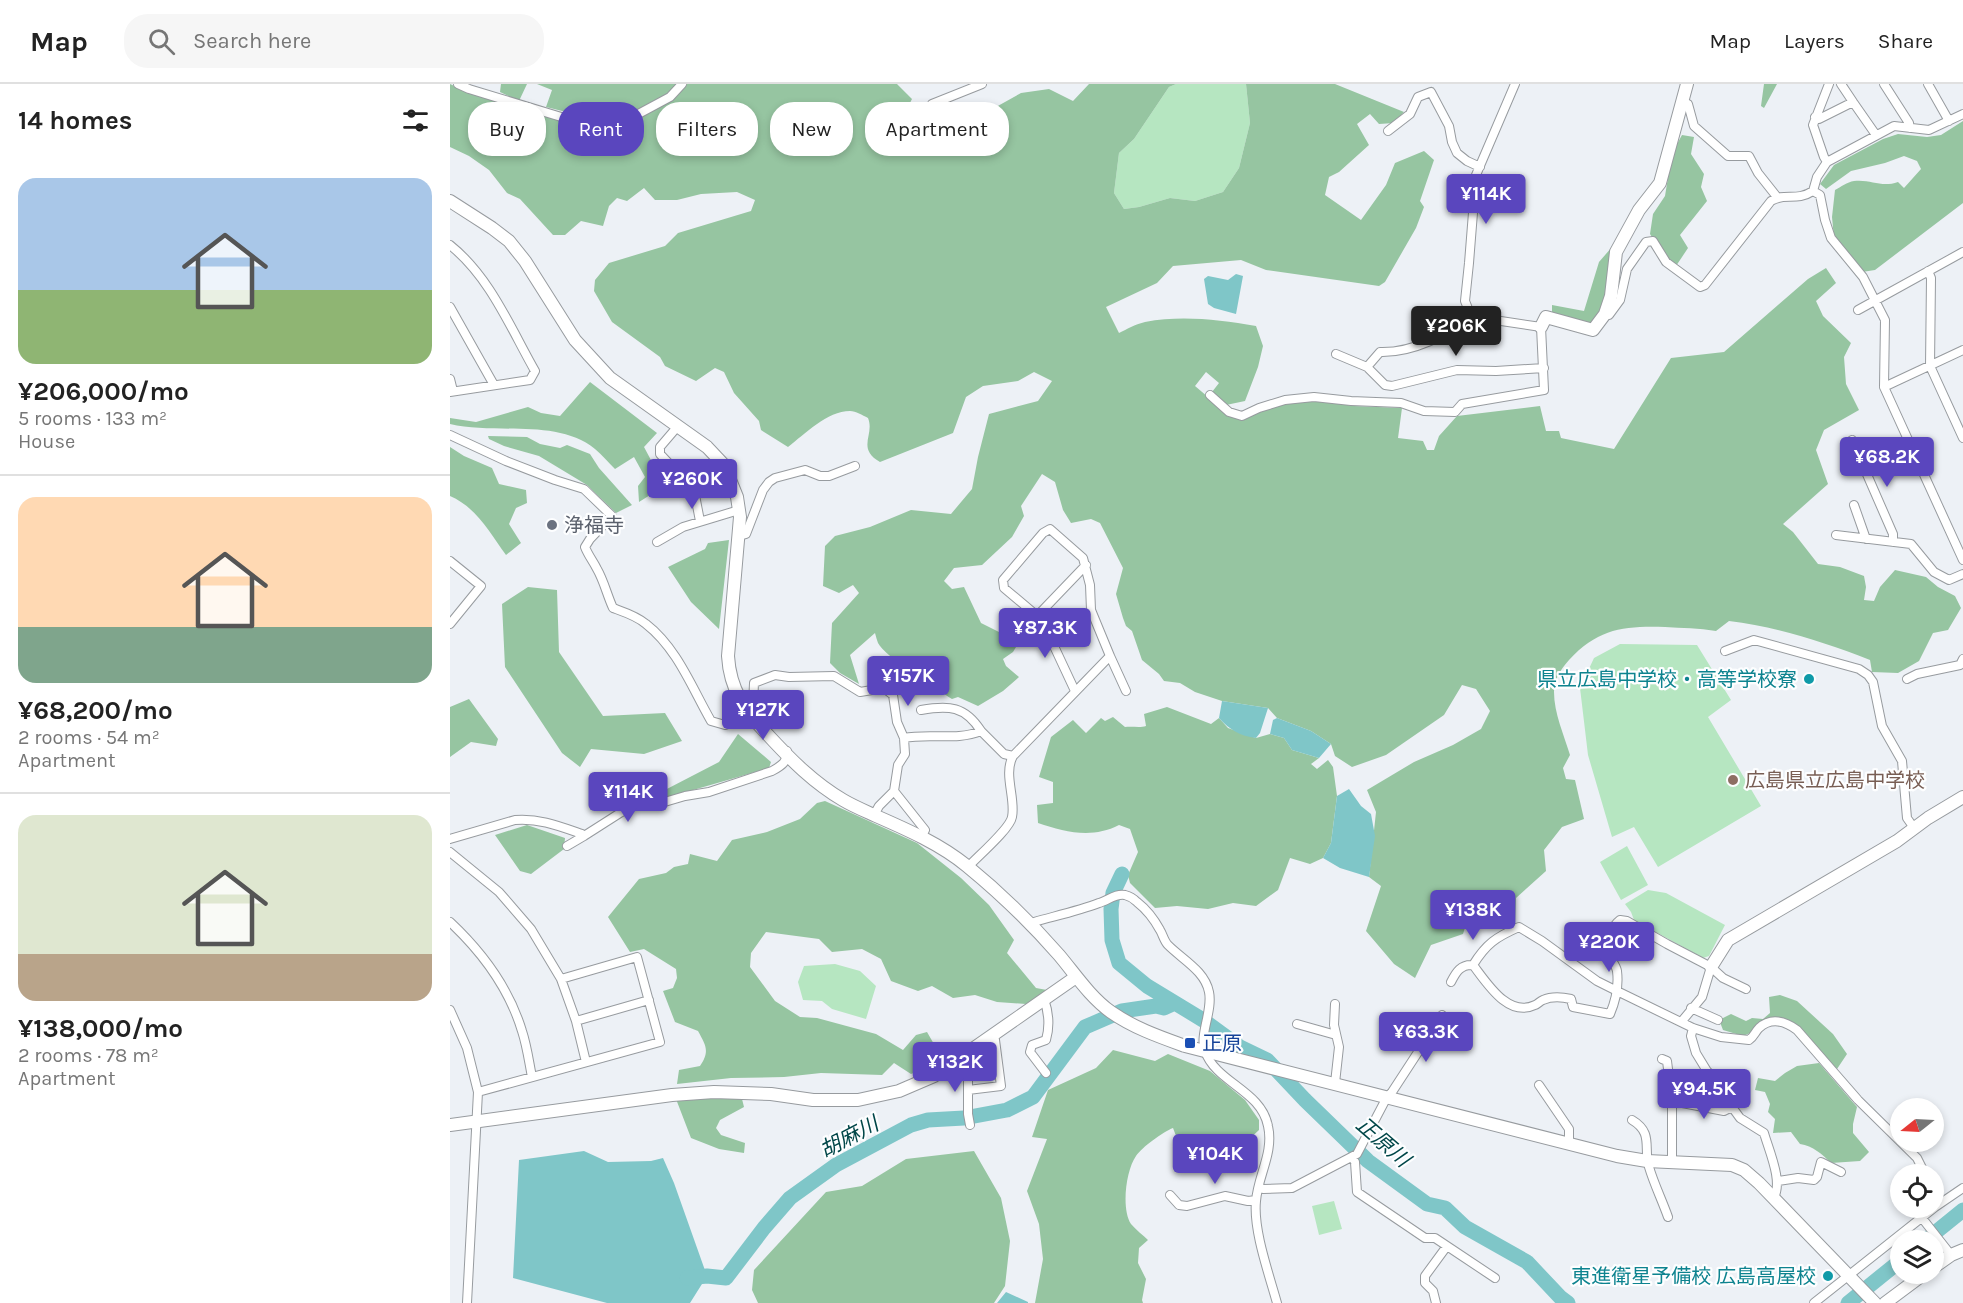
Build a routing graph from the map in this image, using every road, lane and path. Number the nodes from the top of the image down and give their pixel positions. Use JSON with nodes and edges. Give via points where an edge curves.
{"nodes":[{"id":1,"x":458,"y":84,"type":"edge"},
{"id":2,"x":682,"y":84,"type":"edge"},
{"id":3,"x":982,"y":84,"type":"edge"},
{"id":4,"x":1515,"y":84,"type":"edge"},
{"id":5,"x":1687,"y":84,"type":"edge"},
{"id":6,"x":1829,"y":84,"type":"edge"},
{"id":7,"x":1841,"y":84,"type":"edge"},
{"id":8,"x":1884,"y":84,"type":"edge"},
{"id":9,"x":1928,"y":84,"type":"edge"},
{"id":10,"x":937,"y":102,"type":"edge"},
{"id":11,"x":1682,"y":102,"type":"junction"},
{"id":12,"x":1853,"y":102,"type":"junction"},
{"id":13,"x":1963,"y":114,"type":"edge"},
{"id":14,"x":1815,"y":117,"type":"junction"},
{"id":15,"x":1950,"y":121,"type":"junction"},
{"id":16,"x":1910,"y":128,"type":"junction"},
{"id":17,"x":1388,"y":131,"type":"dead end"},
{"id":18,"x":1876,"y":135,"type":"junction"},
{"id":19,"x":1827,"y":162,"type":"junction"},
{"id":20,"x":1480,"y":167,"type":"junction"},
{"id":21,"x":1813,"y":191,"type":"junction"},
{"id":22,"x":1777,"y":197,"type":"junction"},
{"id":23,"x":450,"y":201,"type":"edge"},
{"id":24,"x":450,"y":245,"type":"edge"},
{"id":25,"x":1963,"y":252,"type":"edge"},
{"id":26,"x":1928,"y":271,"type":"junction"},
{"id":27,"x":1876,"y":301,"type":"junction"},
{"id":28,"x":450,"y":307,"type":"edge"},
{"id":29,"x":1858,"y":310,"type":"dead end"},
{"id":30,"x":1605,"y":314,"type":"junction"},
{"id":31,"x":1473,"y":315,"type":"junction"},
{"id":32,"x":1541,"y":327,"type":"junction"},
{"id":33,"x":1963,"y":350,"type":"edge"},
{"id":34,"x":1335,"y":354,"type":"dead end"},
{"id":35,"x":1930,"y":366,"type":"junction"},
{"id":36,"x":1367,"y":367,"type":"junction"},
{"id":37,"x":1544,"y":368,"type":"junction"},
{"id":38,"x":450,"y":379,"type":"edge"},
{"id":39,"x":494,"y":385,"type":"junction"},
{"id":40,"x":1884,"y":387,"type":"junction"},
{"id":41,"x":452,"y":391,"type":"edge"},
{"id":42,"x":1210,"y":395,"type":"dead end"},
{"id":43,"x":678,"y":426,"type":"junction"},
{"id":44,"x":450,"y":435,"type":"edge"},
{"id":45,"x":1963,"y":438,"type":"edge"},
{"id":46,"x":1852,"y":440,"type":"dead end"},
{"id":47,"x":855,"y":466,"type":"dead end"},
{"id":48,"x":1854,"y":505,"type":"dead end"},
{"id":49,"x":739,"y":510,"type":"junction"},
{"id":50,"x":700,"y":521,"type":"junction"},
{"id":51,"x":1836,"y":535,"type":"dead end"},
{"id":52,"x":739,"y":536,"type":"junction"},
{"id":53,"x":1866,"y":539,"type":"junction"},
{"id":54,"x":657,"y":542,"type":"dead end"},
{"id":55,"x":1893,"y":542,"type":"junction"},
{"id":56,"x":1963,"y":560,"type":"edge"},
{"id":57,"x":450,"y":561,"type":"edge"},
{"id":58,"x":1086,"y":565,"type":"junction"},
{"id":59,"x":1963,"y":574,"type":"edge"},
{"id":60,"x":1039,"y":614,"type":"junction"},
{"id":61,"x":450,"y":624,"type":"edge"},
{"id":62,"x":1725,"y":651,"type":"dead end"},
{"id":63,"x":1110,"y":656,"type":"junction"},
{"id":64,"x":1963,"y":659,"type":"edge"},
{"id":65,"x":1907,"y":679,"type":"dead end"},
{"id":66,"x":1075,"y":691,"type":"junction"},
{"id":67,"x":1126,"y":691,"type":"dead end"},
{"id":68,"x":921,"y":710,"type":"dead end"},
{"id":69,"x":754,"y":716,"type":"junction"},
{"id":70,"x":981,"y":731,"type":"junction"},
{"id":71,"x":904,"y":738,"type":"junction"},
{"id":72,"x":1012,"y":756,"type":"junction"},
{"id":73,"x":788,"y":757,"type":"junction"},
{"id":74,"x":894,"y":791,"type":"junction"},
{"id":75,"x":1963,"y":797,"type":"edge"},
{"id":76,"x":874,"y":815,"type":"junction"},
{"id":77,"x":1914,"y":828,"type":"junction"},
{"id":78,"x":584,"y":836,"type":"junction"},
{"id":79,"x":922,"y":836,"type":"junction"},
{"id":80,"x":450,"y":839,"type":"edge"},
{"id":81,"x":567,"y":846,"type":"dead end"},
{"id":82,"x":450,"y":852,"type":"edge"},
{"id":83,"x":968,"y":867,"type":"junction"},
{"id":84,"x":450,"y":922,"type":"edge"},
{"id":85,"x":1030,"y":926,"type":"junction"},
{"id":86,"x":1473,"y":965,"type":"junction"},
{"id":87,"x":1711,"y":967,"type":"junction"},
{"id":88,"x":1076,"y":977,"type":"junction"},
{"id":89,"x":561,"y":979,"type":"junction"},
{"id":90,"x":1451,"y":982,"type":"dead end"},
{"id":91,"x":1746,"y":988,"type":"dead end"},
{"id":92,"x":1617,"y":991,"type":"junction"},
{"id":93,"x":1044,"y":999,"type":"junction"},
{"id":94,"x":649,"y":1000,"type":"junction"},
{"id":95,"x":1335,"y":1004,"type":"dead end"},
{"id":96,"x":1691,"y":1008,"type":"junction"},
{"id":97,"x":450,"y":1010,"type":"edge"},
{"id":98,"x":1442,"y":1015,"type":"dead end"},
{"id":99,"x":1718,"y":1020,"type":"dead end"},
{"id":100,"x":576,"y":1021,"type":"junction"},
{"id":101,"x":1682,"y":1021,"type":"junction"},
{"id":102,"x":1297,"y":1024,"type":"dead end"},
{"id":103,"x":1693,"y":1028,"type":"junction"},
{"id":104,"x":992,"y":1035,"type":"junction"},
{"id":105,"x":1336,"y":1035,"type":"junction"},
{"id":106,"x":1205,"y":1051,"type":"junction"},
{"id":107,"x":967,"y":1053,"type":"junction"},
{"id":108,"x":1662,"y":1059,"type":"dead end"},
{"id":109,"x":586,"y":1062,"type":"junction"},
{"id":110,"x":1046,"y":1073,"type":"dead end"},
{"id":111,"x":532,"y":1077,"type":"junction"},
{"id":112,"x":1335,"y":1083,"type":"junction"},
{"id":113,"x":1539,"y":1085,"type":"dead end"},
{"id":114,"x":968,"y":1090,"type":"junction"},
{"id":115,"x":478,"y":1092,"type":"junction"},
{"id":116,"x":1387,"y":1097,"type":"junction"},
{"id":117,"x":1672,"y":1101,"type":"junction"},
{"id":118,"x":1732,"y":1107,"type":"junction"},
{"id":119,"x":477,"y":1120,"type":"junction"},
{"id":120,"x":1632,"y":1120,"type":"dead end"},
{"id":121,"x":450,"y":1125,"type":"edge"},
{"id":122,"x":970,"y":1125,"type":"dead end"},
{"id":123,"x":1569,"y":1143,"type":"junction"},
{"id":124,"x":1352,"y":1157,"type":"junction"},
{"id":125,"x":1647,"y":1161,"type":"junction"},
{"id":126,"x":1672,"y":1162,"type":"junction"},
{"id":127,"x":1920,"y":1164,"type":"edge"},
{"id":128,"x":1840,"y":1172,"type":"dead end"},
{"id":129,"x":1778,"y":1181,"type":"junction"},
{"id":130,"x":1259,"y":1187,"type":"junction"},
{"id":131,"x":1963,"y":1188,"type":"edge"},
{"id":132,"x":1170,"y":1195,"type":"dead end"},
{"id":133,"x":1773,"y":1199,"type":"junction"},
{"id":134,"x":1944,"y":1199,"type":"edge"},
{"id":135,"x":1256,"y":1200,"type":"junction"},
{"id":136,"x":1668,"y":1217,"type":"dead end"},
{"id":137,"x":1923,"y":1220,"type":"joint"},
{"id":138,"x":1447,"y":1246,"type":"junction"},
{"id":139,"x":1963,"y":1250,"type":"edge"},
{"id":140,"x":1951,"y":1256,"type":"junction"},
{"id":141,"x":1944,"y":1261,"type":"edge"},
{"id":142,"x":1852,"y":1277,"type":"junction"},
{"id":143,"x":1495,"y":1278,"type":"dead end"},
{"id":144,"x":1911,"y":1284,"type":"edge"},
{"id":145,"x":1873,"y":1301,"type":"edge"},
{"id":146,"x":467,"y":1303,"type":"edge"},
{"id":147,"x":1277,"y":1303,"type":"edge"},
{"id":148,"x":1436,"y":1303,"type":"edge"},
{"id":149,"x":1814,"y":1303,"type":"edge"},
{"id":150,"x":1885,"y":1303,"type":"edge"}],
"edges":[{"from":1,"to":2,"type":"street","via":[[581,123],[616,126],[670,97]]},
{"from":3,"to":10,"type":"street"},
{"from":4,"to":20,"type":"street"},
{"from":5,"to":11,"type":"street"},
{"from":6,"to":14,"type":"street"},
{"from":7,"to":12,"type":"street"},
{"from":8,"to":16,"type":"street"},
{"from":9,"to":15,"type":"street"},
{"from":11,"to":22,"type":"street","via":[[1688,104],[1694,126],[1728,156],[1749,156]]},
{"from":11,"to":30,"type":"street","via":[[1660,183],[1639,210],[1616,252]]},
{"from":12,"to":14,"type":"street","via":[[1819,119]]},
{"from":12,"to":18,"type":"street"},
{"from":13,"to":15,"type":"street"},
{"from":14,"to":19,"type":"street","via":[[1813,125]]},
{"from":15,"to":16,"type":"street","via":[[1929,130]]},
{"from":16,"to":18,"type":"street","via":[[1894,126]]},
{"from":17,"to":20,"type":"street","via":[[1410,114],[1418,98],[1431,92],[1449,126],[1457,153]]},
{"from":18,"to":19,"type":"street"},
{"from":19,"to":21,"type":"street"},
{"from":20,"to":31,"type":"street","via":[[1476,175],[1465,301]]},
{"from":21,"to":22,"type":"street","via":[[1804,197]]},
{"from":21,"to":27,"type":"street","via":[[1820,195],[1831,238],[1863,277]]},
{"from":22,"to":30,"type":"street","via":[[1700,287],[1666,262],[1653,241],[1646,242],[1627,269],[1620,300],[1609,315]]},
{"from":23,"to":43,"type":"street","via":[[509,241],[575,340],[610,378]]},
{"from":24,"to":39,"type":"street","via":[[481,276],[535,371],[530,380]]},
{"from":25,"to":26,"type":"street"},
{"from":26,"to":27,"type":"street"},
{"from":26,"to":35,"type":"street"},
{"from":27,"to":29,"type":"street"},
{"from":27,"to":40,"type":"street","via":[[1885,320]]},
{"from":28,"to":39,"type":"street"},
{"from":30,"to":32,"type":"street","via":[[1593,330],[1546,317]]},
{"from":31,"to":32,"type":"street"},
{"from":31,"to":36,"type":"street","via":[[1427,342],[1392,353],[1380,352]]},
{"from":32,"to":37,"type":"street"},
{"from":33,"to":35,"type":"street"},
{"from":34,"to":36,"type":"street"},
{"from":35,"to":40,"type":"street"},
{"from":35,"to":45,"type":"street"},
{"from":36,"to":37,"type":"street","via":[[1385,385],[1392,386],[1457,370]]},
{"from":37,"to":42,"type":"street","via":[[1544,390],[1462,404],[1455,412],[1424,411],[1401,403],[1314,397],[1285,400],[1242,416],[1228,412]]},
{"from":38,"to":41,"type":"street"},
{"from":39,"to":41,"type":"street"},
{"from":40,"to":56,"type":"street"},
{"from":43,"to":49,"type":"street","via":[[724,465]]},
{"from":43,"to":50,"type":"street","via":[[660,447],[660,454],[694,490]]},
{"from":44,"to":69,"type":"street","via":[[506,461],[584,489],[612,516],[585,547],[613,608],[647,624],[670,648],[711,721],[725,725]]},
{"from":46,"to":55,"type":"street"},
{"from":47,"to":52,"type":"street","via":[[829,476],[805,470],[775,478],[764,490],[746,534]]},
{"from":48,"to":53,"type":"street"},
{"from":49,"to":50,"type":"street"},
{"from":49,"to":52,"type":"street"},
{"from":50,"to":54,"type":"street"},
{"from":51,"to":53,"type":"street"},
{"from":52,"to":69,"type":"street","via":[[729,670],[735,693]]},
{"from":53,"to":55,"type":"street"},
{"from":55,"to":59,"type":"street","via":[[1911,544],[1934,572],[1949,580]]},
{"from":57,"to":61,"type":"street","via":[[481,586]]},
{"from":58,"to":60,"type":"street"},
{"from":58,"to":60,"type":"street","via":[[1078,552],[1050,529],[1043,533],[1003,580],[1004,588]]},
{"from":58,"to":63,"type":"street","via":[[1091,610]]},
{"from":60,"to":66,"type":"street"},
{"from":62,"to":77,"type":"street","via":[[1754,640],[1859,669],[1868,675],[1882,726],[1902,761],[1907,818]]},
{"from":63,"to":66,"type":"street"},
{"from":63,"to":67,"type":"street"},
{"from":64,"to":65,"type":"street","via":[[1960,665]]},
{"from":66,"to":72,"type":"street"},
{"from":68,"to":70,"type":"street","via":[[952,708],[972,718]]},
{"from":69,"to":71,"type":"street","via":[[754,683],[775,675],[834,676],[860,692],[884,688],[892,695]]},
{"from":69,"to":73,"type":"street"},
{"from":70,"to":71,"type":"street","via":[[970,736]]},
{"from":70,"to":72,"type":"street","via":[[1004,754]]},
{"from":71,"to":74,"type":"street","via":[[905,754],[898,765]]},
{"from":72,"to":83,"type":"street","via":[[1012,817]]},
{"from":73,"to":76,"type":"street","via":[[818,784]]},
{"from":73,"to":78,"type":"street","via":[[772,771],[709,792],[651,806],[639,802]]},
{"from":74,"to":76,"type":"street"},
{"from":74,"to":79,"type":"street","via":[[925,830]]},
{"from":75,"to":77,"type":"street"},
{"from":76,"to":79,"type":"street"},
{"from":77,"to":87,"type":"street","via":[[1728,940]]},
{"from":78,"to":80,"type":"street","via":[[542,820],[526,819]]},
{"from":78,"to":81,"type":"street"},
{"from":79,"to":83,"type":"street"},
{"from":82,"to":89,"type":"street","via":[[500,892],[531,928]]},
{"from":83,"to":85,"type":"street"},
{"from":84,"to":111,"type":"street","via":[[484,957],[506,992],[522,1031]]},
{"from":85,"to":88,"type":"street"},
{"from":85,"to":106,"type":"street","via":[[1117,896],[1135,900],[1151,917],[1166,943],[1205,982],[1210,1005],[1203,1041]]},
{"from":86,"to":90,"type":"street","via":[[1458,969]]},
{"from":86,"to":92,"type":"street","via":[[1495,938],[1519,927]]},
{"from":86,"to":92,"type":"street","via":[[1508,1004],[1519,1008],[1562,997],[1571,999],[1573,1007],[1611,1014]]},
{"from":87,"to":91,"type":"street","via":[[1723,978]]},
{"from":87,"to":92,"type":"street","via":[[1620,920],[1614,924],[1606,946],[1617,969]]},
{"from":87,"to":96,"type":"street","via":[[1702,997]]},
{"from":88,"to":93,"type":"street"},
{"from":88,"to":106,"type":"street","via":[[1120,1017],[1156,1036]]},
{"from":89,"to":94,"type":"street","via":[[638,957]]},
{"from":89,"to":100,"type":"street"},
{"from":92,"to":101,"type":"street"},
{"from":93,"to":104,"type":"street"},
{"from":93,"to":110,"type":"street","via":[[1048,1010],[1046,1040],[1032,1046],[1030,1052]]},
{"from":94,"to":100,"type":"street"},
{"from":94,"to":109,"type":"street","via":[[660,1042]]},
{"from":95,"to":105,"type":"street"},
{"from":96,"to":99,"type":"street"},
{"from":96,"to":101,"type":"street"},
{"from":97,"to":115,"type":"street","via":[[467,1048]]},
{"from":98,"to":116,"type":"street","via":[[1434,1037],[1422,1046]]},
{"from":100,"to":109,"type":"street"},
{"from":101,"to":103,"type":"street"},
{"from":102,"to":105,"type":"street"},
{"from":103,"to":118,"type":"street","via":[[1696,1053],[1725,1090]]},
{"from":103,"to":127,"type":"street","via":[[1749,1040],[1772,1021],[1788,1023]]},
{"from":104,"to":107,"type":"street"},
{"from":104,"to":114,"type":"street","via":[[1001,1086]]},
{"from":105,"to":112,"type":"street","via":[[1339,1047]]},
{"from":106,"to":112,"type":"street"},
{"from":106,"to":130,"type":"street","via":[[1217,1070],[1247,1092],[1269,1126],[1267,1163]]},
{"from":107,"to":114,"type":"street"},
{"from":107,"to":119,"type":"street","via":[[934,1076],[899,1091],[858,1100],[714,1092]]},
{"from":108,"to":117,"type":"street","via":[[1667,1061]]},
{"from":109,"to":111,"type":"street"},
{"from":111,"to":115,"type":"street"},
{"from":112,"to":116,"type":"street"},
{"from":113,"to":123,"type":"street","via":[[1569,1129]]},
{"from":114,"to":122,"type":"street"},
{"from":115,"to":119,"type":"street"},
{"from":116,"to":123,"type":"street"},
{"from":116,"to":124,"type":"street"},
{"from":117,"to":118,"type":"street","via":[[1724,1111]]},
{"from":117,"to":126,"type":"street"},
{"from":118,"to":129,"type":"street","via":[[1740,1118],[1764,1133]]},
{"from":119,"to":121,"type":"street"},
{"from":119,"to":146,"type":"street"},
{"from":120,"to":125,"type":"street","via":[[1641,1126],[1647,1139]]},
{"from":123,"to":125,"type":"street"},
{"from":124,"to":130,"type":"street","via":[[1292,1188]]},
{"from":124,"to":138,"type":"street","via":[[1357,1192],[1425,1238],[1435,1238]]},
{"from":125,"to":126,"type":"street"},
{"from":125,"to":136,"type":"street"},
{"from":126,"to":133,"type":"street","via":[[1732,1165],[1744,1170]]},
{"from":128,"to":129,"type":"street","via":[[1821,1162],[1814,1180]]},
{"from":129,"to":133,"type":"street"},
{"from":130,"to":135,"type":"street"},
{"from":131,"to":134,"type":"street"},
{"from":132,"to":135,"type":"street","via":[[1179,1205],[1187,1206],[1225,1196]]},
{"from":133,"to":142,"type":"street"},
{"from":135,"to":147,"type":"street","via":[[1258,1230]]},
{"from":137,"to":140,"type":"street"},
{"from":137,"to":142,"type":"street"},
{"from":138,"to":143,"type":"street"},
{"from":138,"to":148,"type":"street","via":[[1425,1276]]},
{"from":139,"to":140,"type":"street"},
{"from":140,"to":141,"type":"street"},
{"from":142,"to":145,"type":"street"},
{"from":142,"to":149,"type":"street"},
{"from":144,"to":150,"type":"street"}]}
